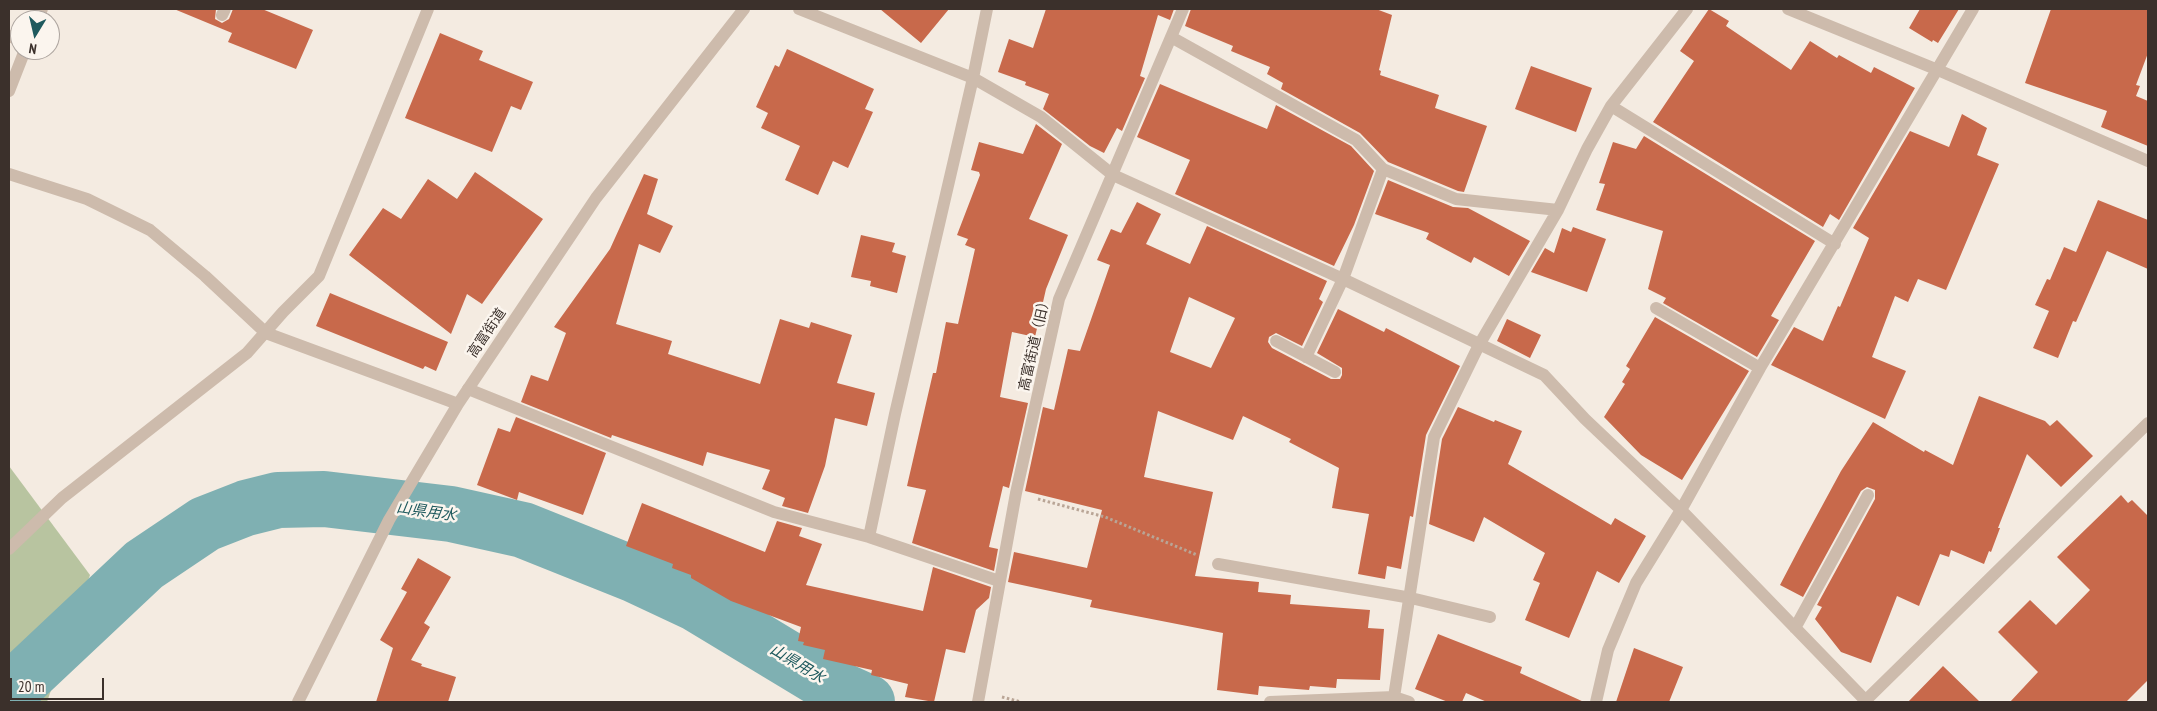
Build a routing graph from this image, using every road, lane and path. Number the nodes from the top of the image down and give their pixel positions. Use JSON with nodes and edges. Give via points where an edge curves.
{"nodes":[{"id":1,"x":428,"y":9,"type":"edge"},
{"id":2,"x":744,"y":9,"type":"edge"},
{"id":3,"x":799,"y":9,"type":"edge"},
{"id":4,"x":987,"y":9,"type":"edge"},
{"id":5,"x":1183,"y":9,"type":"edge"},
{"id":6,"x":1686,"y":9,"type":"edge"},
{"id":7,"x":1788,"y":9,"type":"edge"},
{"id":8,"x":1973,"y":9,"type":"edge"},
{"id":9,"x":1171,"y":37,"type":"junction"},
{"id":10,"x":21,"y":60,"type":"edge"},
{"id":11,"x":1938,"y":70,"type":"junction"},
{"id":12,"x":973,"y":78,"type":"junction"},
{"id":13,"x":9,"y":91,"type":"edge"},
{"id":14,"x":1611,"y":106,"type":"junction"},
{"id":15,"x":2148,"y":162,"type":"edge"},
{"id":16,"x":1383,"y":169,"type":"junction"},
{"id":17,"x":9,"y":174,"type":"edge"},
{"id":18,"x":1114,"y":175,"type":"junction"},
{"id":19,"x":1558,"y":210,"type":"junction"},
{"id":20,"x":1835,"y":244,"type":"junction"},
{"id":21,"x":1343,"y":279,"type":"junction"},
{"id":22,"x":1656,"y":308,"type":"dead end"},
{"id":23,"x":266,"y":333,"type":"junction"},
{"id":24,"x":1276,"y":342,"type":"dead end"},
{"id":25,"x":1479,"y":345,"type":"junction"},
{"id":26,"x":1306,"y":356,"type":"junction"},
{"id":27,"x":1760,"y":368,"type":"junction"},
{"id":28,"x":1335,"y":372,"type":"dead end"},
{"id":29,"x":468,"y":389,"type":"junction"},
{"id":30,"x":458,"y":404,"type":"junction"},
{"id":31,"x":2148,"y":423,"type":"edge"},
{"id":32,"x":1016,"y":494,"type":"junction"},
{"id":33,"x":1868,"y":495,"type":"dead end"},
{"id":34,"x":1681,"y":510,"type":"junction"},
{"id":35,"x":869,"y":537,"type":"junction"},
{"id":36,"x":9,"y":548,"type":"edge"},
{"id":37,"x":1218,"y":564,"type":"joint"},
{"id":38,"x":998,"y":581,"type":"junction"},
{"id":39,"x":1410,"y":598,"type":"junction"},
{"id":40,"x":1490,"y":617,"type":"dead end"},
{"id":41,"x":1795,"y":628,"type":"junction"},
{"id":42,"x":1394,"y":697,"type":"junction"},
{"id":43,"x":298,"y":702,"type":"edge"},
{"id":44,"x":978,"y":702,"type":"edge"},
{"id":45,"x":1270,"y":702,"type":"edge"},
{"id":46,"x":1409,"y":702,"type":"edge"},
{"id":47,"x":1596,"y":702,"type":"edge"},
{"id":48,"x":1866,"y":702,"type":"edge"}],
"edges":[{"from":1,"to":23,"type":"street","via":[[319,276]]},
{"from":2,"to":29,"type":"street","name":"高富街道","via":[[596,198]]},
{"from":3,"to":12,"type":"street"},
{"from":4,"to":12,"type":"street"},
{"from":5,"to":9,"type":"street","name":"高富街道（旧）"},
{"from":6,"to":14,"type":"street"},
{"from":7,"to":11,"type":"street"},
{"from":8,"to":11,"type":"street"},
{"from":9,"to":16,"type":"street","via":[[1356,140]]},
{"from":9,"to":18,"type":"street","name":"高富街道（旧）"},
{"from":10,"to":13,"type":"street"},
{"from":11,"to":15,"type":"street"},
{"from":11,"to":20,"type":"street"},
{"from":12,"to":18,"type":"street","via":[[1041,117]]},
{"from":12,"to":35,"type":"street"},
{"from":14,"to":19,"type":"street"},
{"from":14,"to":20,"type":"street"},
{"from":16,"to":19,"type":"street","via":[[1456,199]]},
{"from":16,"to":21,"type":"street"},
{"from":17,"to":23,"type":"street","via":[[87,199],[150,230]]},
{"from":18,"to":21,"type":"street"},
{"from":18,"to":32,"type":"street","name":"高富街道（旧）","via":[[1059,299]]},
{"from":19,"to":25,"type":"street"},
{"from":20,"to":27,"type":"street"},
{"from":21,"to":25,"type":"street"},
{"from":21,"to":26,"type":"street"},
{"from":22,"to":27,"type":"street"},
{"from":23,"to":30,"type":"street"},
{"from":23,"to":36,"type":"street","via":[[247,353],[62,498]]},
{"from":24,"to":26,"type":"street"},
{"from":25,"to":34,"type":"street","via":[[1544,375],[1585,419]]},
{"from":25,"to":39,"type":"street","via":[[1434,437]]},
{"from":26,"to":28,"type":"street"},
{"from":27,"to":34,"type":"street"},
{"from":29,"to":30,"type":"street","name":"高富街道"},
{"from":29,"to":35,"type":"street","via":[[774,512]]},
{"from":30,"to":43,"type":"street","name":"高富街道","via":[[389,520]]},
{"from":31,"to":48,"type":"street"},
{"from":32,"to":37,"type":"path","via":[[1105,517]]},
{"from":32,"to":38,"type":"street","name":"高富街道（旧）"},
{"from":33,"to":41,"type":"street"},
{"from":34,"to":41,"type":"street"},
{"from":34,"to":47,"type":"street","via":[[1636,583],[1608,650]]},
{"from":35,"to":38,"type":"street"},
{"from":37,"to":39,"type":"street"},
{"from":38,"to":44,"type":"street","name":"高富街道（旧）"},
{"from":39,"to":40,"type":"street"},
{"from":39,"to":42,"type":"street"},
{"from":41,"to":48,"type":"street"},
{"from":42,"to":45,"type":"street"},
{"from":42,"to":46,"type":"street"}]}
